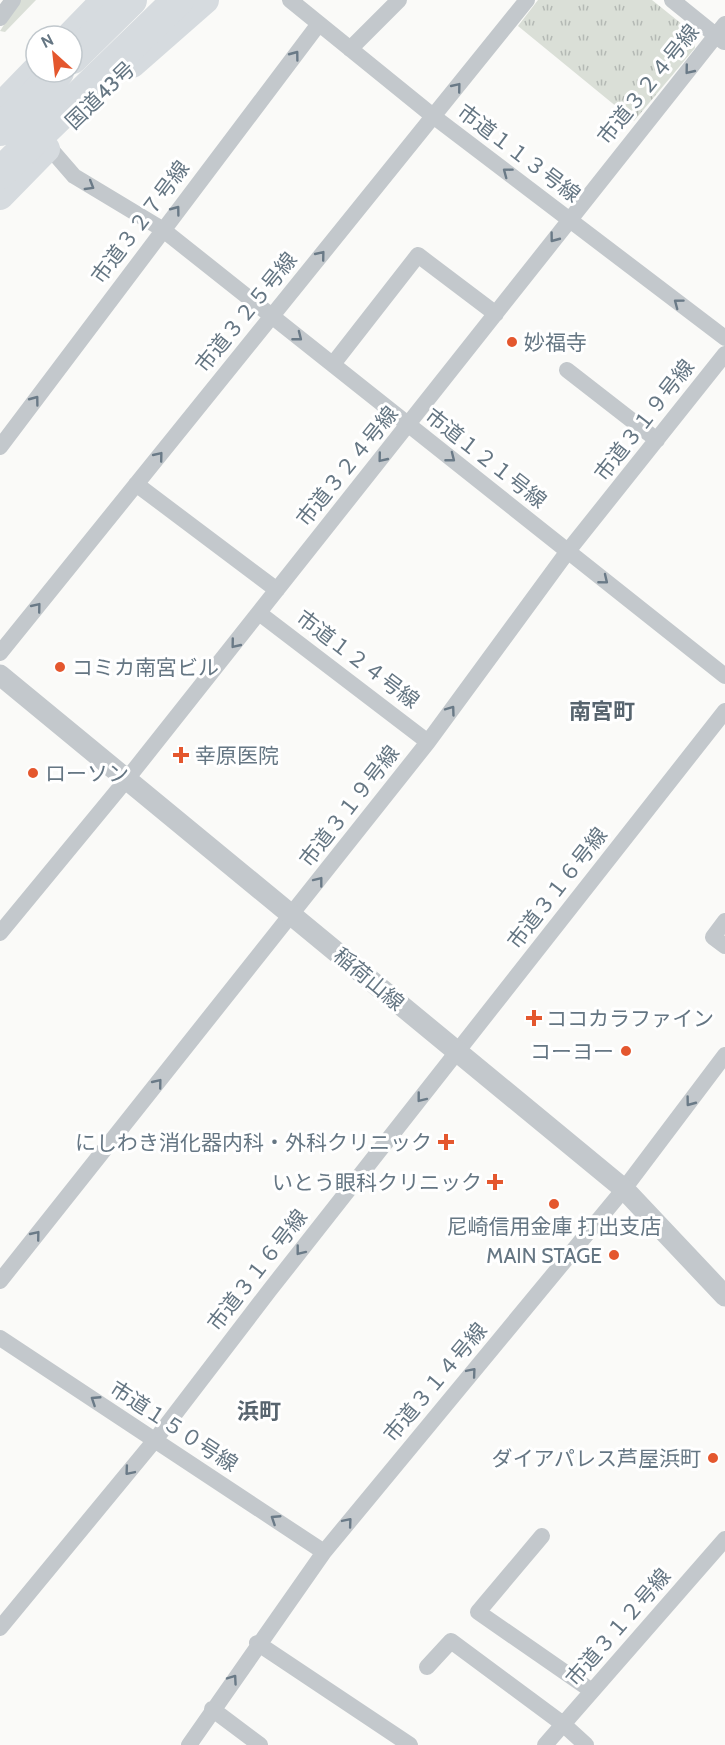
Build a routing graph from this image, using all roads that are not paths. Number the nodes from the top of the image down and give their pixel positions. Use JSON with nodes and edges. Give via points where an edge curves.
{"nodes":[{"id":1,"x":13,"y":0,"type":"edge"},
{"id":2,"x":105,"y":0,"type":"edge"},
{"id":3,"x":131,"y":0,"type":"edge"},
{"id":4,"x":178,"y":0,"type":"edge"},
{"id":5,"x":205,"y":0,"type":"edge"},
{"id":6,"x":290,"y":0,"type":"edge"},
{"id":7,"x":399,"y":0,"type":"edge"},
{"id":8,"x":526,"y":0,"type":"edge"},
{"id":9,"x":672,"y":0,"type":"edge"},
{"id":10,"x":0,"y":18,"type":"edge"},
{"id":11,"x":82,"y":24,"type":"edge"},
{"id":12,"x":318,"y":25,"type":"junction"},
{"id":13,"x":722,"y":34,"type":"edge"},
{"id":14,"x":84,"y":46,"type":"edge"},
{"id":15,"x":350,"y":49,"type":"junction"},
{"id":16,"x":24,"y":82,"type":"edge"},
{"id":17,"x":46,"y":84,"type":"edge"},
{"id":18,"x":0,"y":107,"type":"edge"},
{"id":19,"x":433,"y":116,"type":"junction"},
{"id":20,"x":0,"y":130,"type":"edge"},
{"id":21,"x":48,"y":146,"type":"junction"},
{"id":22,"x":0,"y":173,"type":"edge"},
{"id":23,"x":0,"y":196,"type":"edge"},
{"id":24,"x":568,"y":219,"type":"junction"},
{"id":25,"x":162,"y":229,"type":"junction"},
{"id":26,"x":496,"y":314,"type":"junction"},
{"id":27,"x":272,"y":316,"type":"junction"},
{"id":28,"x":725,"y":338,"type":"edge"},
{"id":29,"x":725,"y":354,"type":"edge"},
{"id":30,"x":333,"y":364,"type":"junction"},
{"id":31,"x":567,"y":370,"type":"dead end"},
{"id":32,"x":409,"y":425,"type":"junction"},
{"id":33,"x":657,"y":440,"type":"junction"},
{"id":34,"x":0,"y":447,"type":"edge"},
{"id":35,"x":136,"y":484,"type":"junction"},
{"id":36,"x":568,"y":551,"type":"junction"},
{"id":37,"x":277,"y":590,"type":"junction"},
{"id":38,"x":259,"y":613,"type":"junction"},
{"id":39,"x":0,"y":653,"type":"edge"},
{"id":40,"x":0,"y":675,"type":"edge"},
{"id":41,"x":725,"y":676,"type":"edge"},
{"id":42,"x":725,"y":711,"type":"edge"},
{"id":43,"x":428,"y":742,"type":"junction"},
{"id":44,"x":127,"y":779,"type":"junction"},
{"id":45,"x":292,"y":915,"type":"junction"},
{"id":46,"x":725,"y":921,"type":"edge"},
{"id":47,"x":0,"y":933,"type":"edge"},
{"id":48,"x":725,"y":946,"type":"edge"},
{"id":49,"x":457,"y":1052,"type":"junction"},
{"id":50,"x":725,"y":1055,"type":"edge"},
{"id":51,"x":624,"y":1189,"type":"junction"},
{"id":52,"x":0,"y":1281,"type":"edge"},
{"id":53,"x":725,"y":1296,"type":"edge"},
{"id":54,"x":0,"y":1338,"type":"edge"},
{"id":55,"x":155,"y":1440,"type":"junction"},
{"id":56,"x":542,"y":1536,"type":"dead end"},
{"id":57,"x":725,"y":1539,"type":"edge"},
{"id":58,"x":324,"y":1552,"type":"junction"},
{"id":59,"x":0,"y":1628,"type":"edge"},
{"id":60,"x":257,"y":1643,"type":"junction"},
{"id":61,"x":428,"y":1666,"type":"dead end"},
{"id":62,"x":592,"y":1691,"type":"junction"},
{"id":63,"x":212,"y":1709,"type":"junction"},
{"id":64,"x":563,"y":1724,"type":"junction"},
{"id":65,"x":189,"y":1745,"type":"edge"},
{"id":66,"x":260,"y":1745,"type":"edge"},
{"id":67,"x":410,"y":1745,"type":"edge"},
{"id":68,"x":545,"y":1745,"type":"edge"},
{"id":69,"x":586,"y":1745,"type":"edge"}],
"edges":[{"from":1,"to":10,"type":"street"},
{"from":2,"to":11,"type":"highway"},
{"from":3,"to":14,"type":"highway"},
{"from":4,"to":22,"type":"highway"},
{"from":5,"to":21,"type":"highway","name":"国道43号","via":[[128,67]]},
{"from":6,"to":12,"type":"street","name":"市道１１３号線"},
{"from":7,"to":15,"type":"street"},
{"from":19,"to":8,"type":"street","name":"市道３２５号線","one_way":true},
{"from":9,"to":13,"type":"street"},
{"from":12,"to":15,"type":"street","name":"市道１１３号線"},
{"from":25,"to":12,"type":"street","name":"市道３２７号線","one_way":true},
{"from":13,"to":24,"type":"street","name":"市道３２４号線","one_way":true},
{"from":15,"to":19,"type":"street","name":"市道１１３号線"},
{"from":16,"to":18,"type":"highway"},
{"from":17,"to":20,"type":"highway"},
{"from":24,"to":19,"type":"street","name":"市道１１３号線","one_way":true},
{"from":27,"to":19,"type":"street","name":"市道３２５号線","one_way":true},
{"from":21,"to":23,"type":"highway","name":"国道43号"},
{"from":21,"to":25,"type":"street","name":"市道１２１号線","one_way":true,"via":[[74,176]]},
{"from":24,"to":26,"type":"street","name":"市道３２４号線","one_way":true},
{"from":28,"to":24,"type":"street","name":"市道１１３号線","one_way":true},
{"from":25,"to":27,"type":"street","name":"市道１２１号線"},
{"from":34,"to":25,"type":"street","name":"市道３２７号線","one_way":true},
{"from":26,"to":30,"type":"street","via":[[418,255]]},
{"from":26,"to":32,"type":"street","name":"市道３２４号線"},
{"from":27,"to":30,"type":"street","name":"市道１２１号線","one_way":true},
{"from":35,"to":27,"type":"street","name":"市道３２５号線","one_way":true},
{"from":29,"to":33,"type":"street","name":"市道３１９号線"},
{"from":30,"to":32,"type":"street","name":"市道１２１号線"},
{"from":31,"to":33,"type":"street"},
{"from":32,"to":36,"type":"street","name":"市道１２１号線","one_way":true},
{"from":32,"to":37,"type":"street","name":"市道３２４号線","one_way":true},
{"from":33,"to":36,"type":"street","name":"市道３１９号線"},
{"from":35,"to":37,"type":"street"},
{"from":39,"to":35,"type":"street","name":"市道３２５号線","one_way":true},
{"from":36,"to":41,"type":"street","name":"市道１２１号線","one_way":true},
{"from":43,"to":36,"type":"street","name":"市道３１９号線","one_way":true},
{"from":37,"to":38,"type":"street","name":"市道３２４号線"},
{"from":38,"to":43,"type":"street","name":"市道１２４号線"},
{"from":38,"to":44,"type":"street","name":"市道３２４号線","one_way":true},
{"from":40,"to":44,"type":"street","name":"稲荷山線"},
{"from":42,"to":49,"type":"street","name":"市道３１６号線"},
{"from":45,"to":43,"type":"street","name":"市道３１９号線","one_way":true},
{"from":44,"to":45,"type":"street","name":"稲荷山線"},
{"from":44,"to":47,"type":"street","name":"市道３２４号線"},
{"from":45,"to":49,"type":"street","name":"稲荷山線"},
{"from":52,"to":45,"type":"street","name":"市道３１９号線","one_way":true},
{"from":46,"to":48,"type":"street","via":[[713,937]]},
{"from":49,"to":51,"type":"street","name":"稲荷山線"},
{"from":49,"to":55,"type":"street","name":"市道３１６号線","one_way":true},
{"from":50,"to":51,"type":"street","name":"市道３１４号線","one_way":true},
{"from":51,"to":53,"type":"street","name":"稲荷山線"},
{"from":58,"to":51,"type":"street","name":"市道３１４号線","one_way":true},
{"from":55,"to":54,"type":"street","name":"市道１５０号線","one_way":true},
{"from":58,"to":55,"type":"street","name":"市道１５０号線","one_way":true},
{"from":55,"to":59,"type":"street","name":"市道３１６号線","one_way":true},
{"from":56,"to":62,"type":"street","via":[[478,1612]]},
{"from":57,"to":62,"type":"street","name":"市道３１２号線"},
{"from":58,"to":60,"type":"street","name":"市道３１４号線"},
{"from":63,"to":60,"type":"street","name":"市道３１４号線","one_way":true},
{"from":60,"to":67,"type":"street"},
{"from":61,"to":64,"type":"street","via":[[451,1641]]},
{"from":62,"to":64,"type":"street","name":"市道３１２号線"},
{"from":63,"to":65,"type":"street","name":"市道３１４号線"},
{"from":63,"to":66,"type":"street"},
{"from":64,"to":68,"type":"street","name":"市道３１２号線"},
{"from":64,"to":69,"type":"street"}]}
